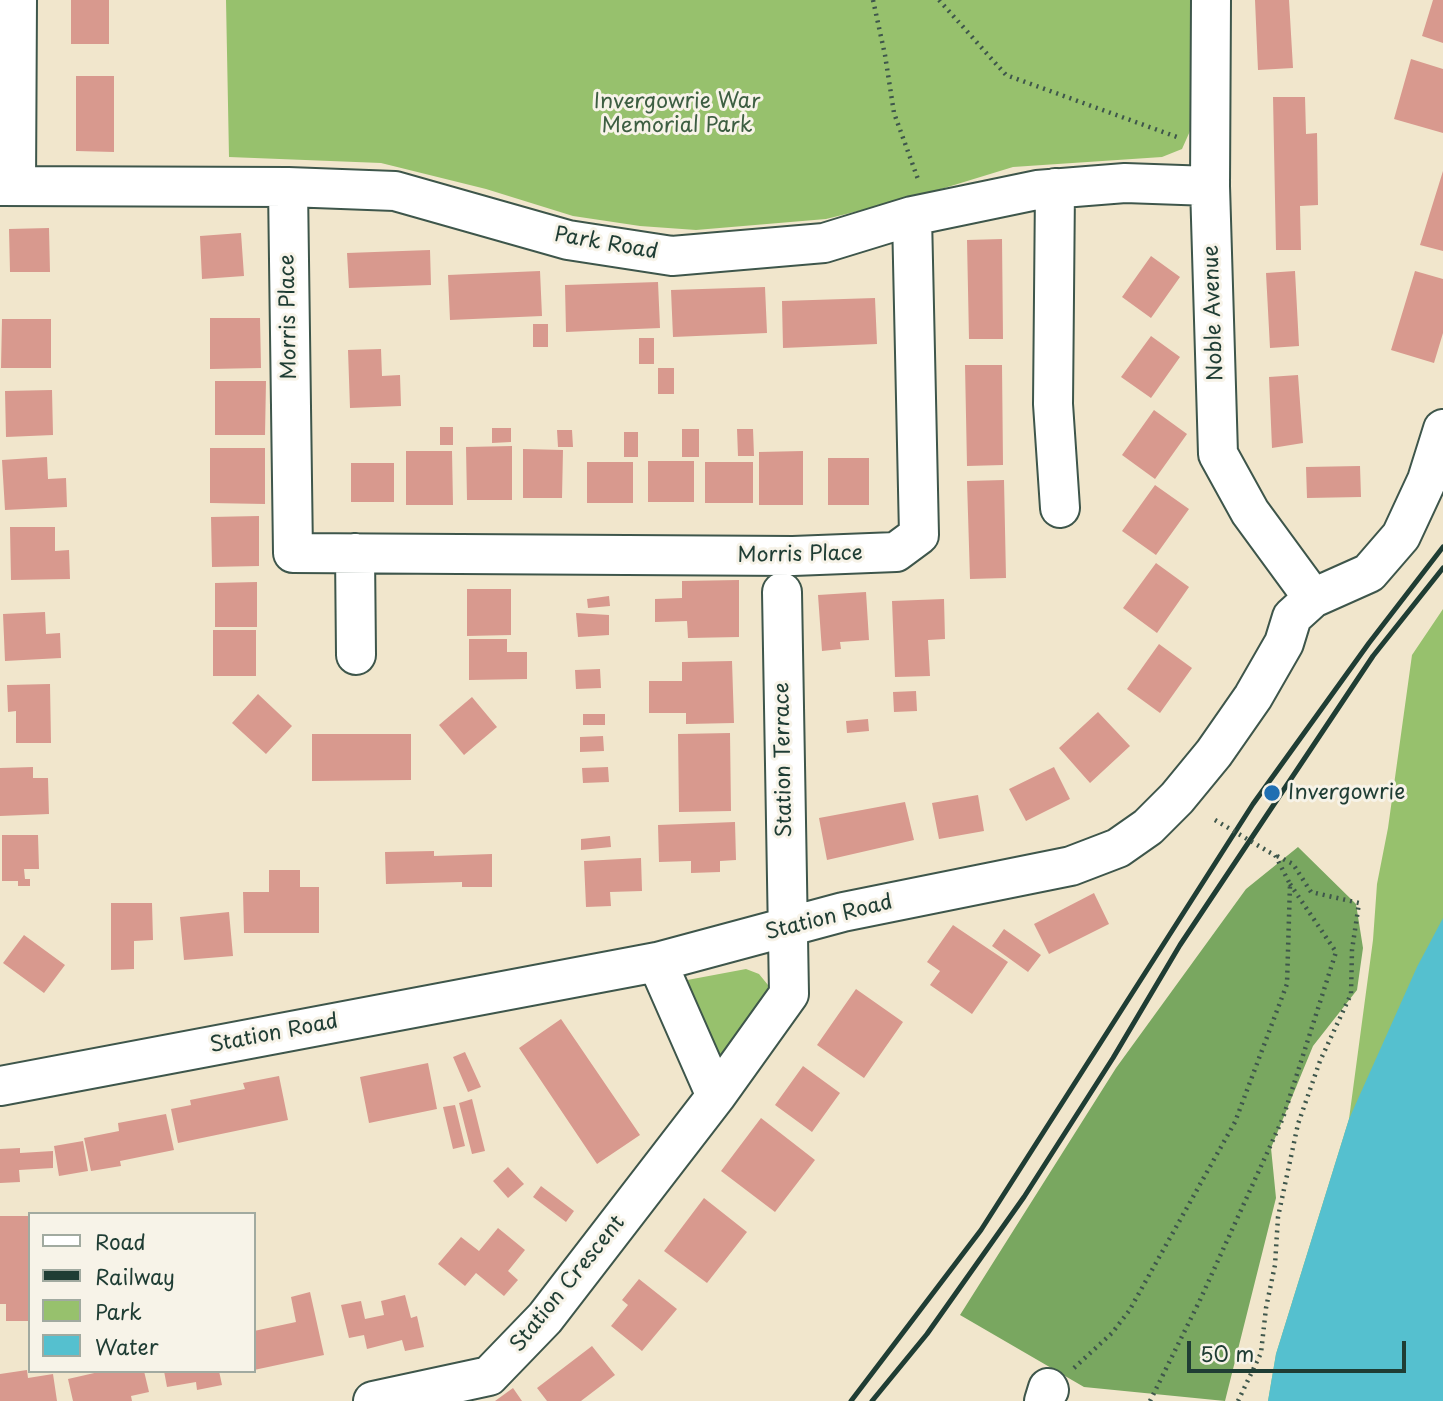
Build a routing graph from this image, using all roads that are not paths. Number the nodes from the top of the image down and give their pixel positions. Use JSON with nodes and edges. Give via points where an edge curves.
{"nodes":[{"id":1,"x":18,"y":0,"type":"edge"},
{"id":2,"x":1211,"y":0,"type":"edge"},
{"id":3,"x":1210,"y":168,"type":"junction"},
{"id":4,"x":8,"y":186,"type":"edge"},
{"id":5,"x":288,"y":187,"type":"junction"},
{"id":6,"x":1055,"y":188,"type":"junction"},
{"id":7,"x":921,"y":214,"type":"junction"},
{"id":8,"x":1443,"y":429,"type":"edge"},
{"id":9,"x":1060,"y":508,"type":"dead end"},
{"id":10,"x":355,"y":553,"type":"junction"},
{"id":11,"x":782,"y":592,"type":"dead end"},
{"id":12,"x":1313,"y":598,"type":"junction"},
{"id":13,"x":356,"y":655,"type":"dead end"},
{"id":14,"x":787,"y":928,"type":"junction"},
{"id":15,"x":656,"y":962,"type":"junction"},
{"id":16,"x":0,"y":1086,"type":"edge"},
{"id":17,"x":716,"y":1096,"type":"junction"},
{"id":18,"x":373,"y":1401,"type":"edge"}],
"edges":[{"from":1,"to":4,"type":"street"},
{"from":2,"to":3,"type":"street","name":"Noble Avenue"},
{"from":3,"to":6,"type":"street","name":"Park Road","via":[[1125,183]]},
{"from":3,"to":12,"type":"street","name":"Noble Avenue","via":[[1218,454],[1250,512]]},
{"from":4,"to":5,"type":"street","name":"Park Road"},
{"from":5,"to":7,"type":"street","name":"Park Road","via":[[395,191],[568,240],[672,256],[824,243]]},
{"from":5,"to":10,"type":"street","name":"Morris Place","via":[[293,553]]},
{"from":6,"to":7,"type":"street","name":"Park Road"},
{"from":6,"to":9,"type":"street","via":[[1053,404]]},
{"from":7,"to":10,"type":"street","name":"Morris Place","via":[[919,535],[896,552],[793,556]]},
{"from":8,"to":12,"type":"street","name":"Station Road","via":[[1427,480],[1401,536],[1369,573]]},
{"from":10,"to":13,"type":"street"},
{"from":11,"to":14,"type":"street","name":"Station Terrace"},
{"from":12,"to":14,"type":"street","name":"Station Road","via":[[1292,617],[1284,643],[1253,698],[1214,753],[1157,817],[1118,848],[1071,866],[843,912]]},
{"from":14,"to":15,"type":"street","name":"Station Road"},
{"from":14,"to":17,"type":"street","name":"Station Crescent","via":[[789,993]]},
{"from":15,"to":16,"type":"street","name":"Station Road"},
{"from":15,"to":17,"type":"street"},
{"from":17,"to":18,"type":"street","name":"Station Crescent","via":[[545,1318],[489,1376]]}]}
